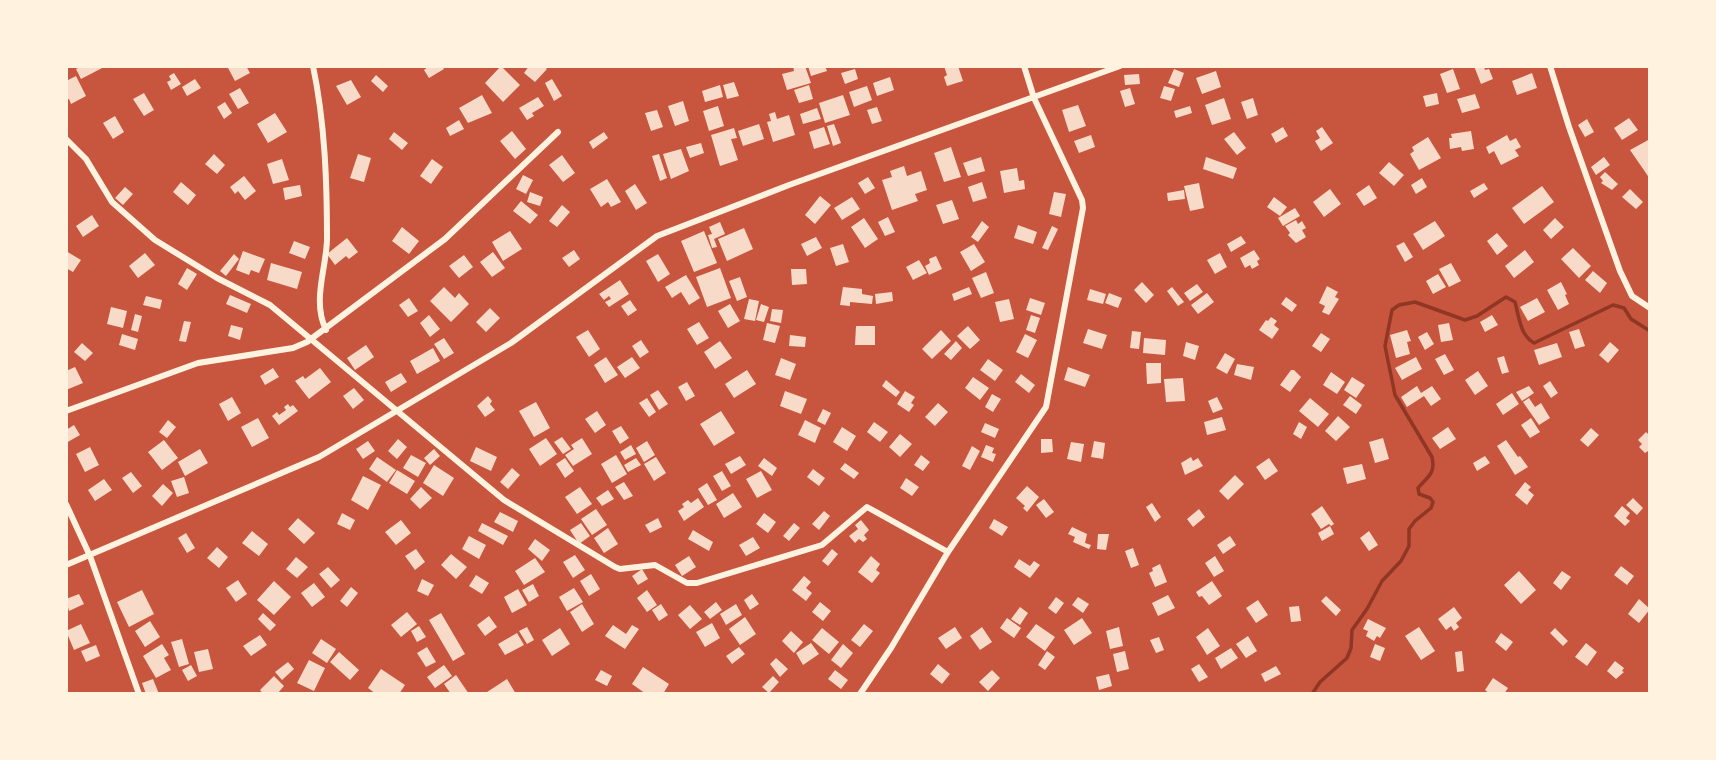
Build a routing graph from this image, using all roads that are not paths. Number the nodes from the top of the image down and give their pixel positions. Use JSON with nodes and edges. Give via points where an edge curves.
{"nodes":[{"id":1,"x":313,"y":66,"type":"edge"},
{"id":2,"x":1024,"y":66,"type":"edge"},
{"id":3,"x":1120,"y":66,"type":"edge"},
{"id":4,"x":1550,"y":66,"type":"edge"},
{"id":5,"x":1034,"y":98,"type":"junction"},
{"id":6,"x":558,"y":132,"type":"dead end"},
{"id":7,"x":66,"y":139,"type":"edge"},
{"id":8,"x":1650,"y":308,"type":"edge"},
{"id":9,"x":326,"y":330,"type":"junction"},
{"id":10,"x":312,"y":340,"type":"junction"},
{"id":11,"x":66,"y":411,"type":"edge"},
{"id":12,"x":396,"y":412,"type":"junction"},
{"id":13,"x":66,"y":504,"type":"edge"},
{"id":14,"x":948,"y":552,"type":"junction"},
{"id":15,"x":90,"y":556,"type":"junction"},
{"id":16,"x":66,"y":565,"type":"edge"},
{"id":17,"x":139,"y":694,"type":"edge"},
{"id":18,"x":860,"y":694,"type":"edge"}],
"edges":[{"from":1,"to":9,"type":"street","via":[[326,177],[327,243],[318,306]]},
{"from":2,"to":5,"type":"street"},
{"from":3,"to":5,"type":"street"},
{"from":4,"to":8,"type":"street","via":[[1620,271],[1632,296]]},
{"from":5,"to":12,"type":"street","via":[[657,236],[511,343]]},
{"from":5,"to":14,"type":"street","via":[[1083,208],[1049,402]]},
{"from":6,"to":9,"type":"street","via":[[445,239]]},
{"from":7,"to":10,"type":"street","via":[[86,159],[112,202],[155,240],[270,305]]},
{"from":9,"to":10,"type":"street"},
{"from":10,"to":11,"type":"street","via":[[293,348],[198,363]]},
{"from":10,"to":12,"type":"street"},
{"from":12,"to":14,"type":"street","via":[[504,500],[620,569],[655,565],[687,583],[697,583],[822,545],[867,507]]},
{"from":12,"to":15,"type":"street","via":[[319,457]]},
{"from":13,"to":15,"type":"street"},
{"from":14,"to":18,"type":"street"},
{"from":15,"to":16,"type":"street"},
{"from":15,"to":17,"type":"street"}]}
